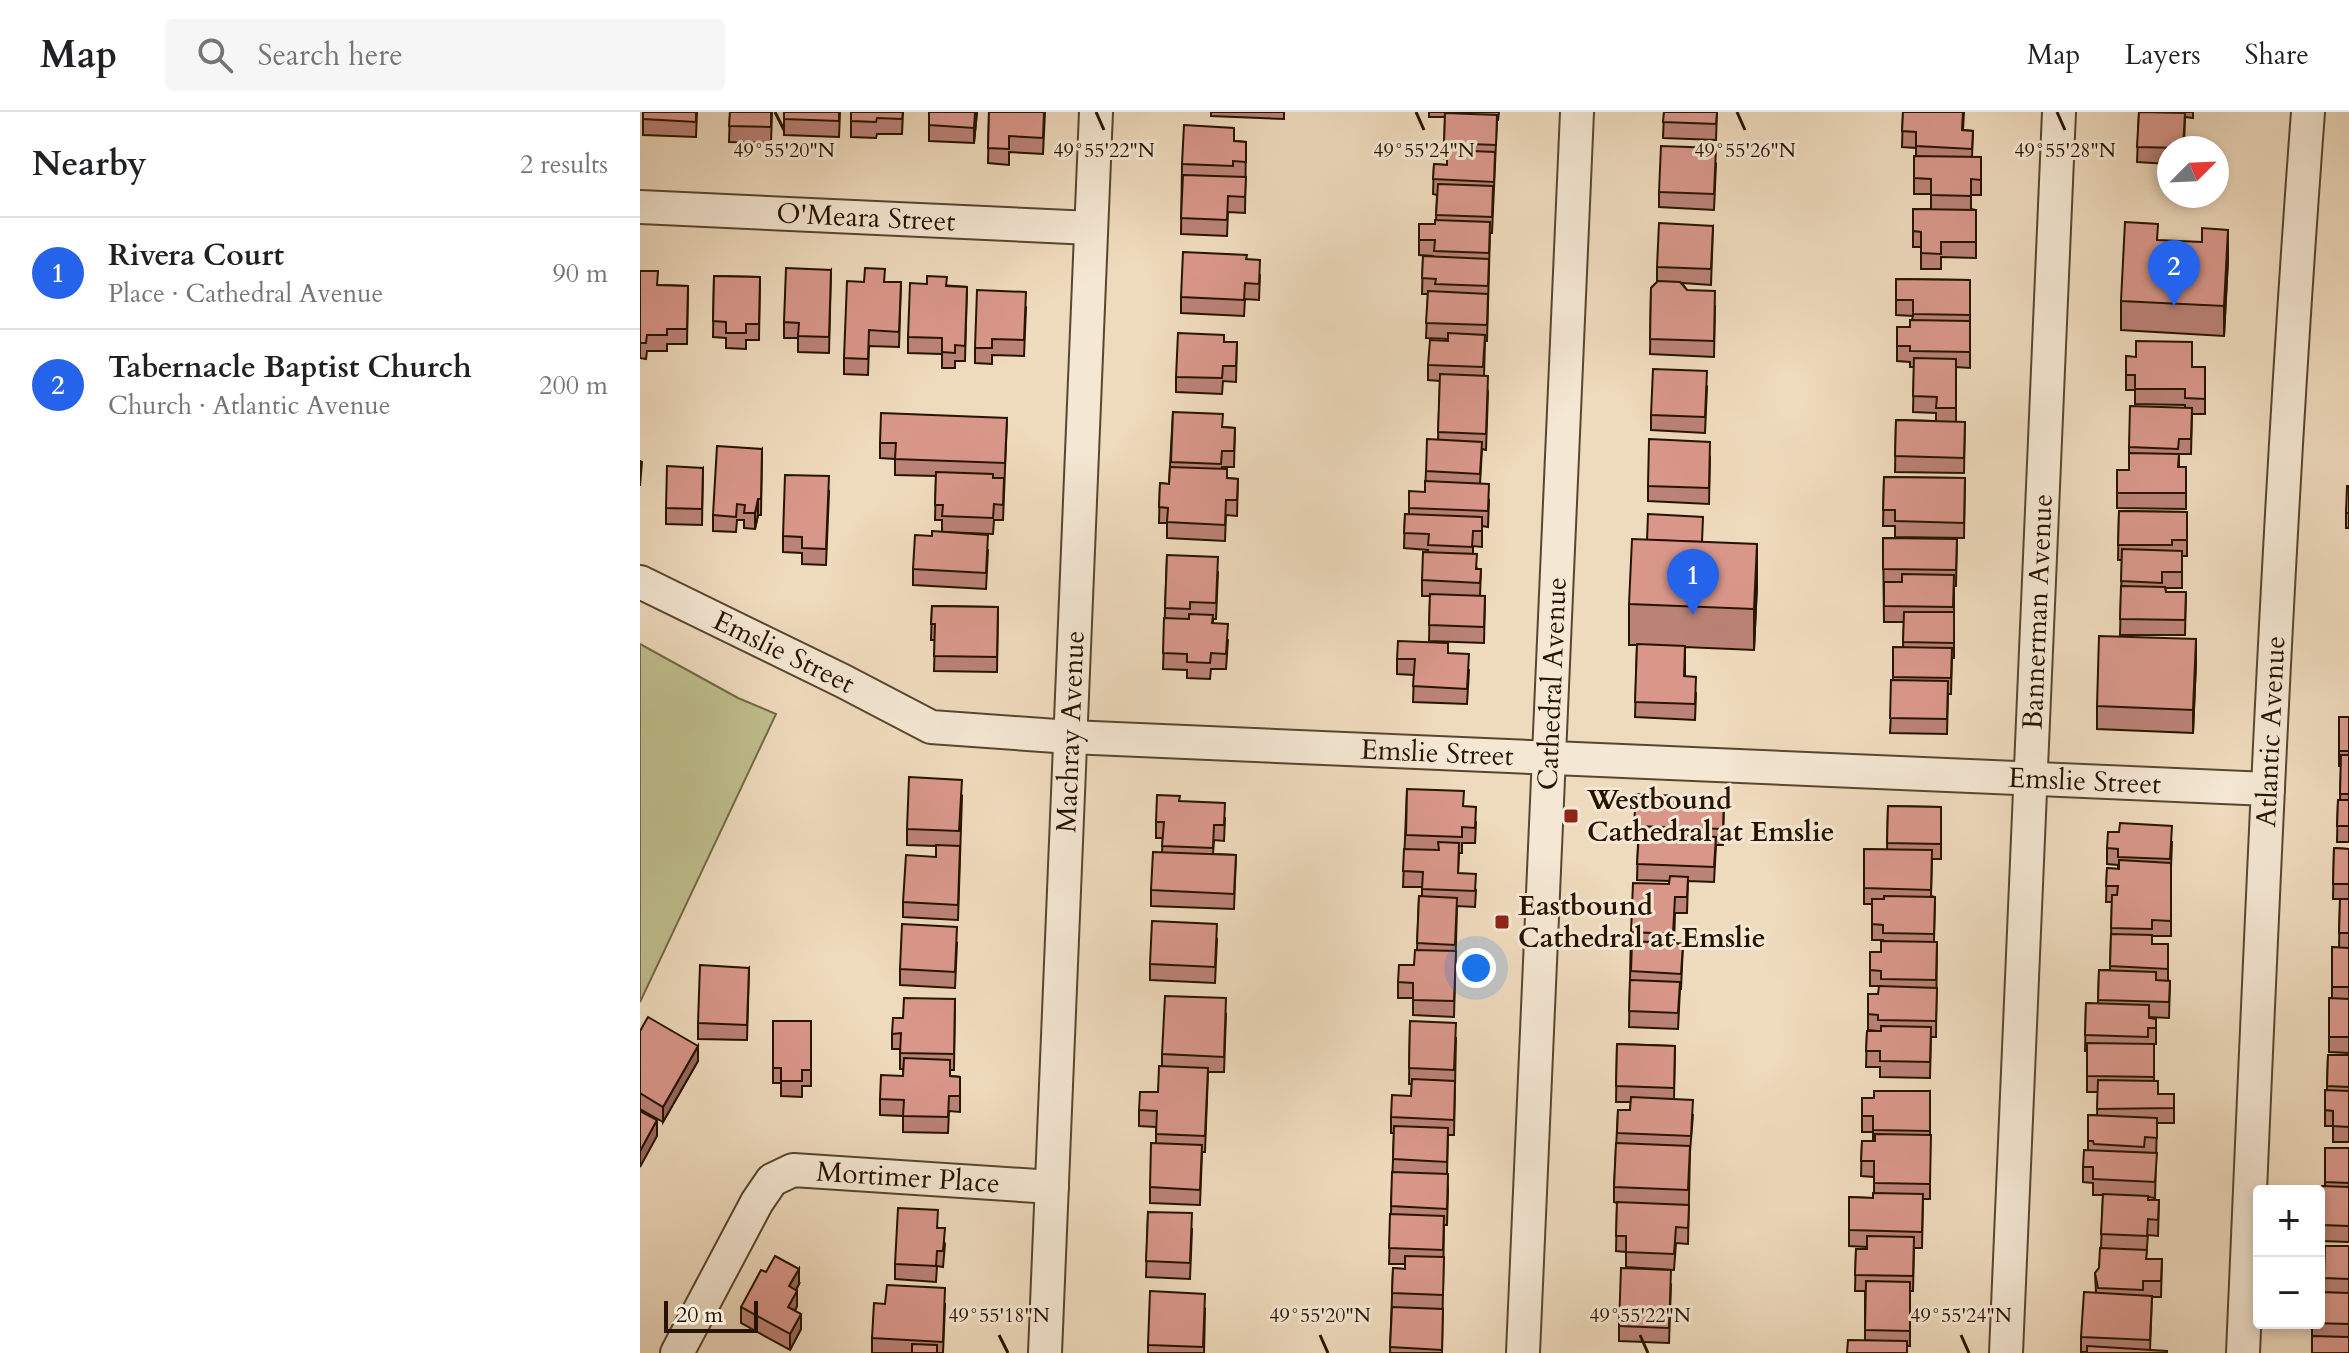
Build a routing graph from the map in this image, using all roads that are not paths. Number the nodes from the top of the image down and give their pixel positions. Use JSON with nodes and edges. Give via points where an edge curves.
{"nodes":[{"id":1,"x":1096,"y":112,"type":"edge"},
{"id":2,"x":1577,"y":112,"type":"edge"},
{"id":3,"x":2059,"y":112,"type":"edge"},
{"id":4,"x":2308,"y":112,"type":"edge"},
{"id":5,"x":640,"y":207,"type":"edge"},
{"id":6,"x":1091,"y":228,"type":"junction"},
{"id":7,"x":640,"y":582,"type":"edge"},
{"id":8,"x":1070,"y":737,"type":"junction"},
{"id":9,"x":1549,"y":758,"type":"junction"},
{"id":10,"x":2029,"y":779,"type":"junction"},
{"id":11,"x":2268,"y":789,"type":"junction"},
{"id":12,"x":1052,"y":1187,"type":"junction"},
{"id":13,"x":677,"y":1353,"type":"edge"},
{"id":14,"x":1045,"y":1353,"type":"edge"},
{"id":15,"x":1523,"y":1353,"type":"edge"},
{"id":16,"x":2006,"y":1353,"type":"edge"},
{"id":17,"x":2243,"y":1353,"type":"edge"}],
"edges":[{"from":1,"to":6,"type":"street","name":"Machray Avenue"},
{"from":2,"to":9,"type":"street","name":"Cathedral Avenue"},
{"from":3,"to":10,"type":"street","name":"Bannerman Avenue"},
{"from":4,"to":11,"type":"street","name":"Atlantic Avenue"},
{"from":5,"to":6,"type":"street","name":"O'Meara Street"},
{"from":6,"to":8,"type":"street","name":"Machray Avenue"},
{"from":7,"to":8,"type":"street","name":"Emslie Street","via":[[931,727]]},
{"from":8,"to":9,"type":"street","name":"Emslie Street"},
{"from":8,"to":12,"type":"street","name":"Machray Avenue"},
{"from":9,"to":10,"type":"street","name":"Emslie Street"},
{"from":9,"to":15,"type":"street","name":"Cathedral Avenue"},
{"from":10,"to":11,"type":"street","name":"Emslie Street"},
{"from":10,"to":16,"type":"street","name":"Bannerman Avenue"},
{"from":11,"to":17,"type":"street","name":"Atlantic Avenue"},
{"from":12,"to":13,"type":"street","name":"Mortimer Place","via":[[793,1170],[772,1180],[757,1202]]},
{"from":12,"to":14,"type":"street","name":"Machray Avenue"}]}
